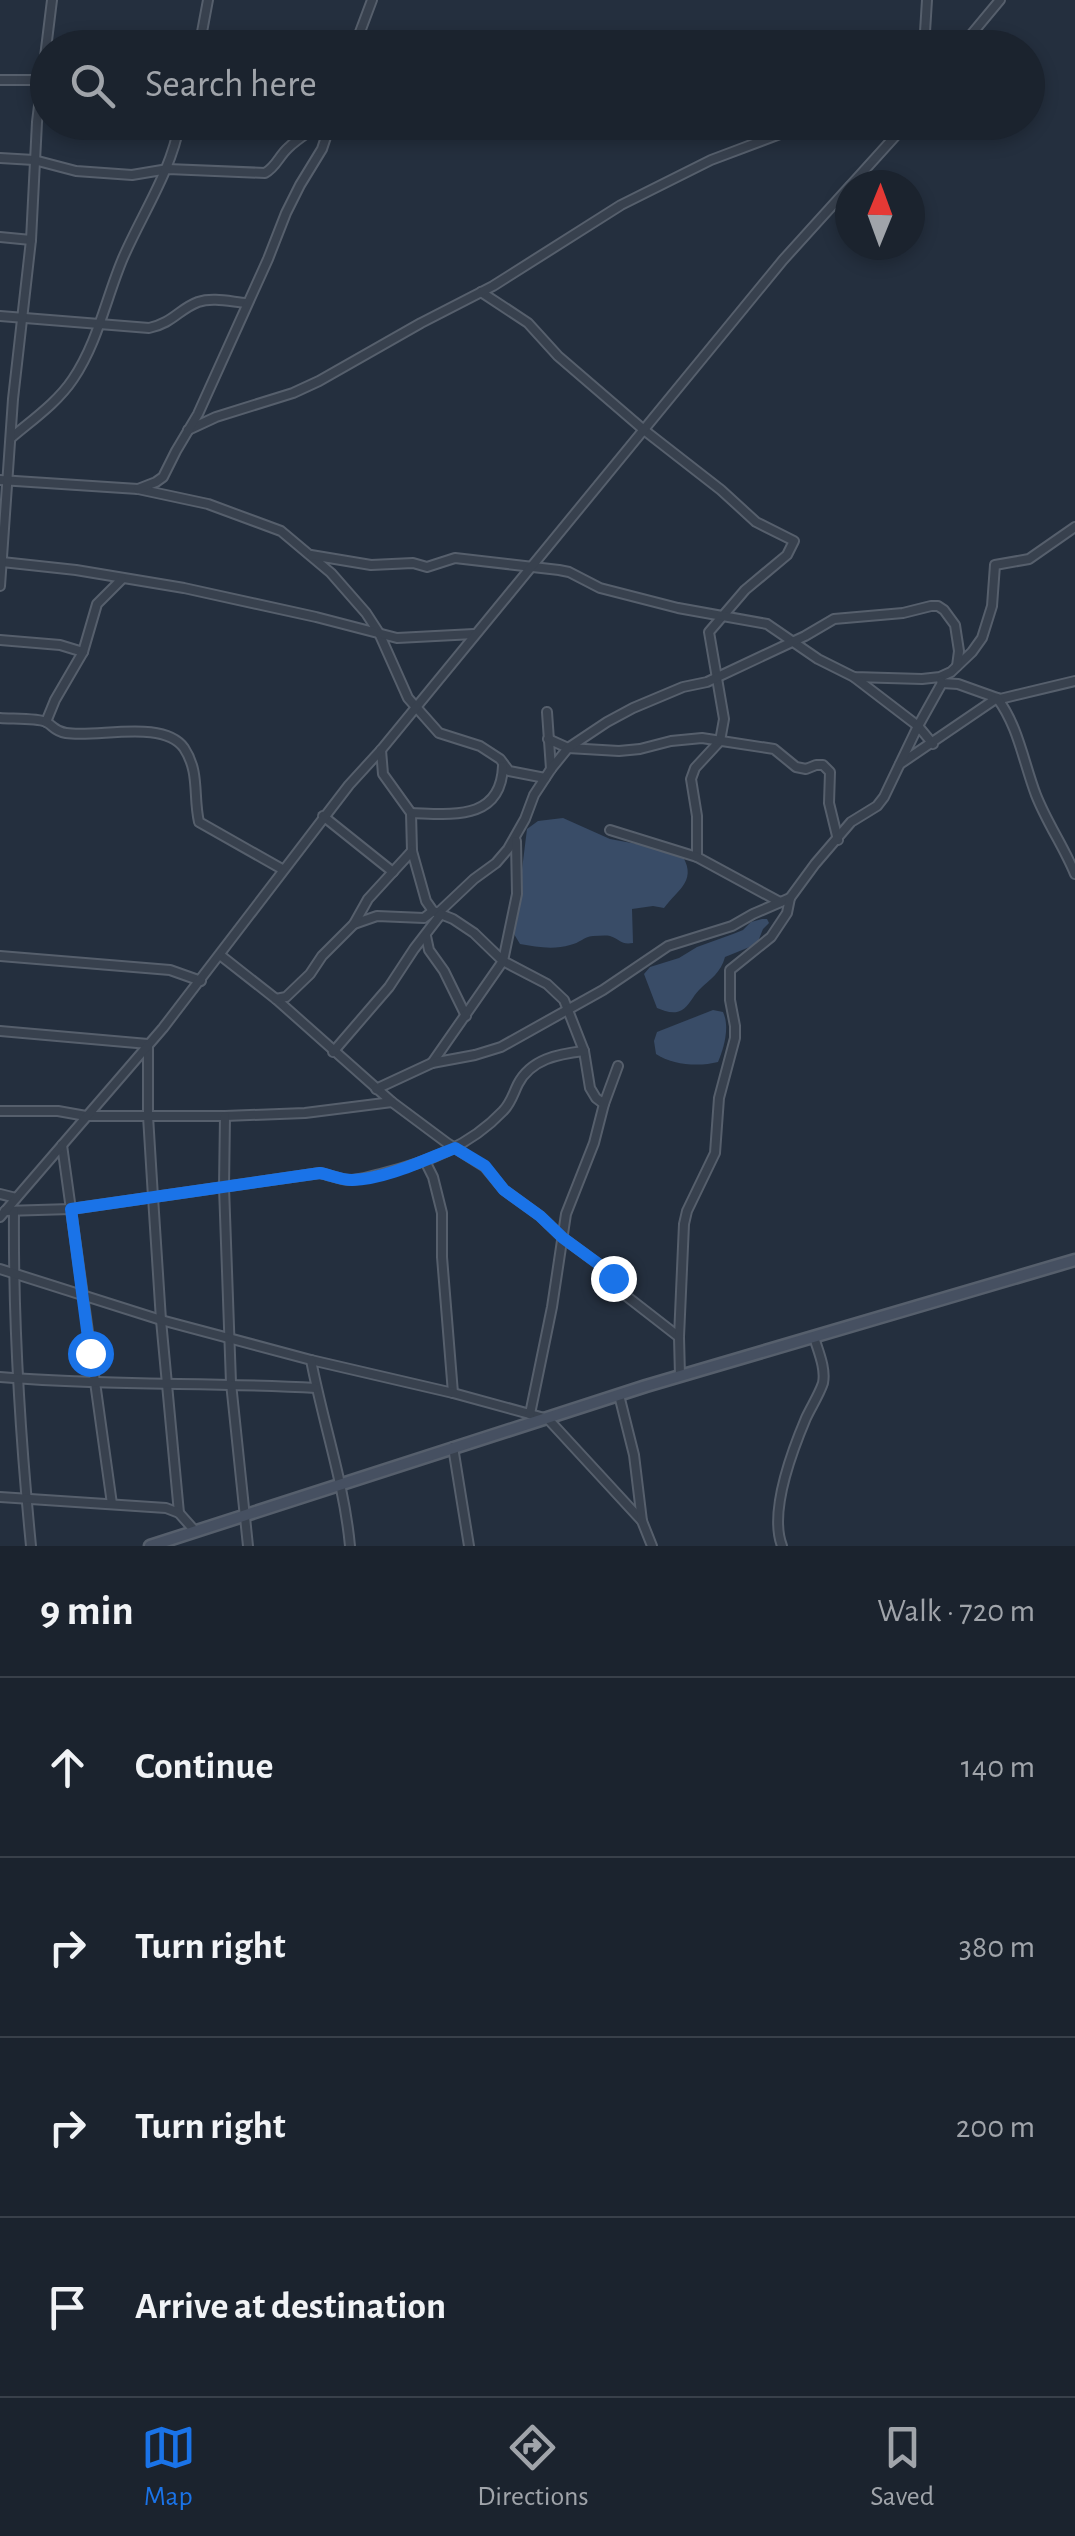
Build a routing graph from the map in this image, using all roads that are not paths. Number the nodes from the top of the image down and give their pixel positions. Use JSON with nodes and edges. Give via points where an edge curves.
{"nodes":[{"id":1,"x":52,"y":0,"type":"edge"},
{"id":2,"x":208,"y":0,"type":"edge"},
{"id":3,"x":372,"y":0,"type":"edge"},
{"id":4,"x":927,"y":0,"type":"edge"},
{"id":5,"x":1000,"y":0,"type":"edge"},
{"id":6,"x":49,"y":30,"type":"edge"},
{"id":7,"x":202,"y":30,"type":"edge"},
{"id":8,"x":361,"y":30,"type":"edge"},
{"id":9,"x":925,"y":30,"type":"edge"},
{"id":10,"x":974,"y":30,"type":"edge"},
{"id":11,"x":0,"y":80,"type":"edge"},
{"id":12,"x":30,"y":80,"type":"edge"},
{"id":13,"x":37,"y":140,"type":"edge"},
{"id":14,"x":175,"y":140,"type":"edge"},
{"id":15,"x":297,"y":140,"type":"edge"},
{"id":16,"x":325,"y":140,"type":"edge"},
{"id":17,"x":764,"y":140,"type":"edge"},
{"id":18,"x":892,"y":140,"type":"edge"},
{"id":19,"x":0,"y":158,"type":"edge"},
{"id":20,"x":34,"y":160,"type":"junction"},
{"id":21,"x":168,"y":169,"type":"junction"},
{"id":22,"x":865,"y":170,"type":"edge"},
{"id":23,"x":835,"y":203,"type":"edge"},
{"id":24,"x":0,"y":237,"type":"edge"},
{"id":25,"x":32,"y":240,"type":"junction"},
{"id":26,"x":481,"y":292,"type":"junction"},
{"id":27,"x":247,"y":304,"type":"junction"},
{"id":28,"x":0,"y":316,"type":"edge"},
{"id":29,"x":24,"y":318,"type":"junction"},
{"id":30,"x":100,"y":326,"type":"junction"},
{"id":31,"x":0,"y":398,"type":"edge"},
{"id":32,"x":13,"y":399,"type":"junction"},
{"id":33,"x":188,"y":430,"type":"junction"},
{"id":34,"x":644,"y":430,"type":"junction"},
{"id":35,"x":10,"y":438,"type":"junction"},
{"id":36,"x":4,"y":480,"type":"edge"},
{"id":37,"x":138,"y":489,"type":"junction"},
{"id":38,"x":1075,"y":527,"type":"edge"},
{"id":39,"x":311,"y":556,"type":"junction"},
{"id":40,"x":2,"y":562,"type":"edge"},
{"id":41,"x":529,"y":568,"type":"junction"},
{"id":42,"x":123,"y":578,"type":"junction"},
{"id":43,"x":0,"y":586,"type":"edge"},
{"id":44,"x":722,"y":616,"type":"junction"},
{"id":45,"x":379,"y":633,"type":"junction"},
{"id":46,"x":474,"y":634,"type":"junction"},
{"id":47,"x":0,"y":640,"type":"edge"},
{"id":48,"x":794,"y":641,"type":"junction"},
{"id":49,"x":83,"y":652,"type":"junction"},
{"id":50,"x":958,"y":666,"type":"junction"},
{"id":51,"x":854,"y":677,"type":"junction"},
{"id":52,"x":715,"y":678,"type":"junction"},
{"id":53,"x":941,"y":680,"type":"junction"},
{"id":54,"x":1075,"y":682,"type":"edge"},
{"id":55,"x":998,"y":698,"type":"junction"},
{"id":56,"x":414,"y":706,"type":"junction"},
{"id":57,"x":548,"y":712,"type":"dead end"},
{"id":58,"x":0,"y":718,"type":"edge"},
{"id":59,"x":46,"y":722,"type":"junction"},
{"id":60,"x":918,"y":726,"type":"junction"},
{"id":61,"x":548,"y":739,"type":"junction"},
{"id":62,"x":720,"y":741,"type":"junction"},
{"id":63,"x":933,"y":744,"type":"junction"},
{"id":64,"x":568,"y":748,"type":"junction"},
{"id":65,"x":380,"y":750,"type":"junction"},
{"id":66,"x":900,"y":765,"type":"junction"},
{"id":67,"x":503,"y":766,"type":"junction"},
{"id":68,"x":551,"y":768,"type":"junction"},
{"id":69,"x":545,"y":778,"type":"junction"},
{"id":70,"x":411,"y":813,"type":"junction"},
{"id":71,"x":323,"y":816,"type":"junction"},
{"id":72,"x":610,"y":830,"type":"dead end"},
{"id":73,"x":516,"y":836,"type":"junction"},
{"id":74,"x":838,"y":840,"type":"junction"},
{"id":75,"x":412,"y":851,"type":"junction"},
{"id":76,"x":697,"y":857,"type":"junction"},
{"id":77,"x":282,"y":869,"type":"junction"},
{"id":78,"x":393,"y":872,"type":"junction"},
{"id":79,"x":1075,"y":874,"type":"edge"},
{"id":80,"x":786,"y":902,"type":"junction"},
{"id":81,"x":437,"y":913,"type":"junction"},
{"id":82,"x":354,"y":924,"type":"junction"},
{"id":83,"x":426,"y":936,"type":"junction"},
{"id":84,"x":0,"y":956,"type":"edge"},
{"id":85,"x":220,"y":956,"type":"junction"},
{"id":86,"x":503,"y":961,"type":"junction"},
{"id":87,"x":201,"y":980,"type":"junction"},
{"id":88,"x":276,"y":999,"type":"junction"},
{"id":89,"x":568,"y":1009,"type":"junction"},
{"id":90,"x":466,"y":1016,"type":"junction"},
{"id":91,"x":0,"y":1031,"type":"edge"},
{"id":92,"x":148,"y":1044,"type":"junction"},
{"id":93,"x":584,"y":1051,"type":"junction"},
{"id":94,"x":333,"y":1052,"type":"junction"},
{"id":95,"x":432,"y":1063,"type":"junction"},
{"id":96,"x":618,"y":1066,"type":"dead end"},
{"id":97,"x":376,"y":1089,"type":"junction"},
{"id":98,"x":392,"y":1102,"type":"junction"},
{"id":99,"x":604,"y":1104,"type":"junction"},
{"id":100,"x":0,"y":1111,"type":"edge"},
{"id":101,"x":86,"y":1116,"type":"junction"},
{"id":102,"x":148,"y":1116,"type":"junction"},
{"id":103,"x":225,"y":1116,"type":"junction"},
{"id":104,"x":62,"y":1145,"type":"junction"},
{"id":105,"x":455,"y":1148,"type":"junction"},
{"id":106,"x":425,"y":1161,"type":"junction"},
{"id":107,"x":224,"y":1188,"type":"junction"},
{"id":108,"x":0,"y":1194,"type":"edge"},
{"id":109,"x":16,"y":1198,"type":"junction"},
{"id":110,"x":153,"y":1198,"type":"junction"},
{"id":111,"x":71,"y":1209,"type":"junction"},
{"id":112,"x":7,"y":1213,"type":"edge"},
{"id":113,"x":563,"y":1238,"type":"junction"},
{"id":114,"x":1075,"y":1260,"type":"edge"},
{"id":115,"x":0,"y":1269,"type":"edge"},
{"id":116,"x":14,"y":1274,"type":"junction"},
{"id":117,"x":82,"y":1294,"type":"junction"},
{"id":118,"x":161,"y":1320,"type":"junction"},
{"id":119,"x":679,"y":1337,"type":"junction"},
{"id":120,"x":814,"y":1337,"type":"junction"},
{"id":121,"x":229,"y":1338,"type":"junction"},
{"id":122,"x":312,"y":1360,"type":"junction"},
{"id":123,"x":680,"y":1376,"type":"junction"},
{"id":124,"x":0,"y":1377,"type":"edge"},
{"id":125,"x":17,"y":1378,"type":"junction"},
{"id":126,"x":94,"y":1382,"type":"junction"},
{"id":127,"x":231,"y":1383,"type":"junction"},
{"id":128,"x":166,"y":1384,"type":"junction"},
{"id":129,"x":316,"y":1388,"type":"junction"},
{"id":130,"x":453,"y":1393,"type":"junction"},
{"id":131,"x":619,"y":1396,"type":"junction"},
{"id":132,"x":530,"y":1414,"type":"junction"},
{"id":133,"x":548,"y":1418,"type":"junction"},
{"id":134,"x":453,"y":1447,"type":"junction"},
{"id":135,"x":342,"y":1484,"type":"junction"},
{"id":136,"x":0,"y":1497,"type":"edge"},
{"id":137,"x":27,"y":1500,"type":"junction"},
{"id":138,"x":112,"y":1504,"type":"junction"},
{"id":139,"x":179,"y":1513,"type":"junction"},
{"id":140,"x":244,"y":1516,"type":"junction"},
{"id":141,"x":642,"y":1522,"type":"junction"},
{"id":142,"x":195,"y":1531,"type":"junction"},
{"id":143,"x":32,"y":1546,"type":"edge"},
{"id":144,"x":150,"y":1546,"type":"edge"},
{"id":145,"x":248,"y":1546,"type":"edge"},
{"id":146,"x":350,"y":1546,"type":"edge"},
{"id":147,"x":469,"y":1546,"type":"edge"},
{"id":148,"x":652,"y":1546,"type":"edge"},
{"id":149,"x":782,"y":1546,"type":"edge"}],
"edges":[{"from":1,"to":6,"type":"street"},
{"from":2,"to":7,"type":"street"},
{"from":3,"to":8,"type":"street"},
{"from":4,"to":9,"type":"street"},
{"from":5,"to":10,"type":"street"},
{"from":11,"to":12,"type":"street"},
{"from":13,"to":20,"type":"street"},
{"from":14,"to":21,"type":"street"},
{"from":15,"to":21,"type":"street","via":[[266,173]]},
{"from":16,"to":27,"type":"street"},
{"from":17,"to":26,"type":"street","via":[[658,186]]},
{"from":18,"to":22,"type":"street"},
{"from":19,"to":20,"type":"street"},
{"from":20,"to":21,"type":"street","via":[[104,174]]},
{"from":20,"to":25,"type":"street"},
{"from":21,"to":30,"type":"street","via":[[125,252]]},
{"from":23,"to":34,"type":"street"},
{"from":24,"to":25,"type":"street"},
{"from":25,"to":29,"type":"street"},
{"from":26,"to":33,"type":"street","via":[[319,381]]},
{"from":26,"to":34,"type":"street","via":[[528,323]]},
{"from":27,"to":30,"type":"street","via":[[206,300],[161,326]]},
{"from":27,"to":33,"type":"street"},
{"from":28,"to":29,"type":"street"},
{"from":29,"to":30,"type":"street"},
{"from":29,"to":32,"type":"street"},
{"from":30,"to":35,"type":"street","via":[[72,381]]},
{"from":31,"to":32,"type":"street"},
{"from":32,"to":35,"type":"street"},
{"from":33,"to":37,"type":"street","via":[[163,477]]},
{"from":34,"to":41,"type":"street"},
{"from":34,"to":44,"type":"street","via":[[756,522],[794,541]]},
{"from":35,"to":36,"type":"street"},
{"from":36,"to":37,"type":"street"},
{"from":36,"to":40,"type":"street"},
{"from":37,"to":39,"type":"street","via":[[270,526]]},
{"from":38,"to":50,"type":"street","via":[[1029,559],[996,565],[982,638]]},
{"from":39,"to":41,"type":"street","via":[[427,567],[455,558]]},
{"from":39,"to":45,"type":"street","via":[[352,594]]},
{"from":40,"to":42,"type":"street"},
{"from":40,"to":43,"type":"street"},
{"from":41,"to":44,"type":"street","via":[[569,572],[600,588]]},
{"from":41,"to":46,"type":"street"},
{"from":42,"to":45,"type":"street"},
{"from":42,"to":49,"type":"street","via":[[96,604]]},
{"from":44,"to":48,"type":"street","via":[[766,624]]},
{"from":44,"to":52,"type":"street","via":[[709,632]]},
{"from":45,"to":46,"type":"street","via":[[404,639]]},
{"from":45,"to":56,"type":"street"},
{"from":46,"to":56,"type":"street"},
{"from":47,"to":49,"type":"street"},
{"from":48,"to":50,"type":"street","via":[[834,619],[938,606],[955,625]]},
{"from":48,"to":51,"type":"street"},
{"from":48,"to":52,"type":"street"},
{"from":49,"to":59,"type":"street"},
{"from":50,"to":53,"type":"street"},
{"from":51,"to":53,"type":"street"},
{"from":51,"to":60,"type":"street"},
{"from":52,"to":62,"type":"street","via":[[724,719]]},
{"from":52,"to":64,"type":"street","via":[[634,708]]},
{"from":53,"to":55,"type":"street"},
{"from":53,"to":60,"type":"street"},
{"from":54,"to":55,"type":"street"},
{"from":55,"to":63,"type":"street"},
{"from":55,"to":79,"type":"street"},
{"from":56,"to":65,"type":"street"},
{"from":56,"to":67,"type":"street","via":[[439,733],[480,746]]},
{"from":57,"to":61,"type":"street"},
{"from":58,"to":59,"type":"street"},
{"from":59,"to":77,"type":"street","via":[[68,733],[128,730],[181,744],[194,766],[199,822]]},
{"from":60,"to":63,"type":"street"},
{"from":60,"to":66,"type":"street"},
{"from":61,"to":64,"type":"street"},
{"from":61,"to":68,"type":"street"},
{"from":62,"to":64,"type":"street","via":[[619,751]]},
{"from":62,"to":74,"type":"street","via":[[774,749],[796,768],[826,767]]},
{"from":62,"to":76,"type":"street","via":[[691,779]]},
{"from":63,"to":66,"type":"street"},
{"from":64,"to":68,"type":"street"},
{"from":65,"to":70,"type":"street","via":[[387,782]]},
{"from":65,"to":71,"type":"street"},
{"from":66,"to":74,"type":"street","via":[[884,798]]},
{"from":67,"to":69,"type":"street"},
{"from":67,"to":70,"type":"street","via":[[498,792],[470,813]]},
{"from":68,"to":69,"type":"street"},
{"from":69,"to":73,"type":"street"},
{"from":70,"to":75,"type":"street"},
{"from":71,"to":77,"type":"street"},
{"from":71,"to":78,"type":"street"},
{"from":72,"to":76,"type":"street"},
{"from":73,"to":81,"type":"street"},
{"from":73,"to":86,"type":"street","via":[[517,894]]},
{"from":74,"to":80,"type":"street"},
{"from":75,"to":78,"type":"street"},
{"from":75,"to":81,"type":"street","via":[[423,893]]},
{"from":76,"to":80,"type":"street"},
{"from":77,"to":85,"type":"street"},
{"from":78,"to":82,"type":"street"},
{"from":80,"to":89,"type":"street","via":[[668,946]]},
{"from":80,"to":119,"type":"street","via":[[772,937],[730,970],[735,1038],[718,1098],[716,1154],[684,1224]]},
{"from":81,"to":82,"type":"street"},
{"from":81,"to":83,"type":"street"},
{"from":81,"to":86,"type":"street","via":[[474,933]]},
{"from":82,"to":88,"type":"street","via":[[298,986]]},
{"from":83,"to":90,"type":"street"},
{"from":83,"to":94,"type":"street"},
{"from":84,"to":87,"type":"street","via":[[170,970]]},
{"from":85,"to":87,"type":"street"},
{"from":85,"to":88,"type":"street"},
{"from":86,"to":89,"type":"street","via":[[546,984]]},
{"from":86,"to":90,"type":"street"},
{"from":87,"to":92,"type":"street"},
{"from":88,"to":94,"type":"street"},
{"from":89,"to":93,"type":"street"},
{"from":89,"to":95,"type":"street","via":[[501,1047]]},
{"from":90,"to":95,"type":"street"},
{"from":91,"to":92,"type":"street"},
{"from":92,"to":101,"type":"street"},
{"from":92,"to":102,"type":"street"},
{"from":93,"to":99,"type":"street","via":[[590,1088]]},
{"from":93,"to":105,"type":"street","via":[[534,1065],[505,1110]]},
{"from":94,"to":97,"type":"street"},
{"from":95,"to":97,"type":"street"},
{"from":96,"to":99,"type":"street"},
{"from":97,"to":98,"type":"street"},
{"from":98,"to":103,"type":"street"},
{"from":98,"to":105,"type":"street"},
{"from":99,"to":113,"type":"street"},
{"from":100,"to":101,"type":"street"},
{"from":101,"to":102,"type":"street"},
{"from":101,"to":104,"type":"street"},
{"from":102,"to":103,"type":"street"},
{"from":102,"to":110,"type":"street"},
{"from":103,"to":107,"type":"street"},
{"from":104,"to":109,"type":"street"},
{"from":104,"to":111,"type":"street"},
{"from":105,"to":106,"type":"street"},
{"from":105,"to":113,"type":"street","via":[[485,1166]]},
{"from":106,"to":107,"type":"street","via":[[361,1179],[320,1173]]},
{"from":106,"to":130,"type":"street","via":[[442,1213]]},
{"from":107,"to":110,"type":"street"},
{"from":107,"to":121,"type":"street"},
{"from":108,"to":109,"type":"street"},
{"from":109,"to":112,"type":"street"},
{"from":110,"to":111,"type":"street"},
{"from":110,"to":118,"type":"street"},
{"from":111,"to":112,"type":"street"},
{"from":111,"to":117,"type":"street"},
{"from":112,"to":116,"type":"street"},
{"from":113,"to":119,"type":"street"},
{"from":113,"to":132,"type":"street"},
{"from":114,"to":120,"type":"main road"},
{"from":115,"to":116,"type":"street"},
{"from":116,"to":117,"type":"street"},
{"from":116,"to":125,"type":"street"},
{"from":117,"to":118,"type":"street"},
{"from":117,"to":126,"type":"street"},
{"from":118,"to":121,"type":"street"},
{"from":118,"to":128,"type":"street"},
{"from":119,"to":123,"type":"street"},
{"from":120,"to":123,"type":"main road"},
{"from":120,"to":149,"type":"street","via":[[824,1372],[776,1516]]},
{"from":121,"to":122,"type":"street"},
{"from":121,"to":127,"type":"street"},
{"from":122,"to":129,"type":"street"},
{"from":122,"to":130,"type":"street"},
{"from":123,"to":131,"type":"main road"},
{"from":124,"to":125,"type":"street"},
{"from":125,"to":126,"type":"street"},
{"from":125,"to":137,"type":"street"},
{"from":126,"to":128,"type":"street"},
{"from":126,"to":138,"type":"street"},
{"from":127,"to":128,"type":"street"},
{"from":127,"to":129,"type":"street"},
{"from":127,"to":140,"type":"street"},
{"from":128,"to":139,"type":"street"},
{"from":129,"to":135,"type":"street"},
{"from":130,"to":132,"type":"street"},
{"from":131,"to":133,"type":"main road"},
{"from":131,"to":141,"type":"street"},
{"from":132,"to":133,"type":"street"},
{"from":133,"to":134,"type":"main road"},
{"from":133,"to":141,"type":"street"},
{"from":134,"to":135,"type":"main road"},
{"from":134,"to":147,"type":"street"},
{"from":135,"to":140,"type":"main road"},
{"from":135,"to":146,"type":"street"},
{"from":136,"to":137,"type":"street"},
{"from":137,"to":138,"type":"street"},
{"from":137,"to":143,"type":"street"},
{"from":138,"to":139,"type":"street"},
{"from":139,"to":142,"type":"street"},
{"from":140,"to":142,"type":"main road"},
{"from":140,"to":145,"type":"street"},
{"from":141,"to":148,"type":"street"},
{"from":142,"to":144,"type":"main road"}]}
